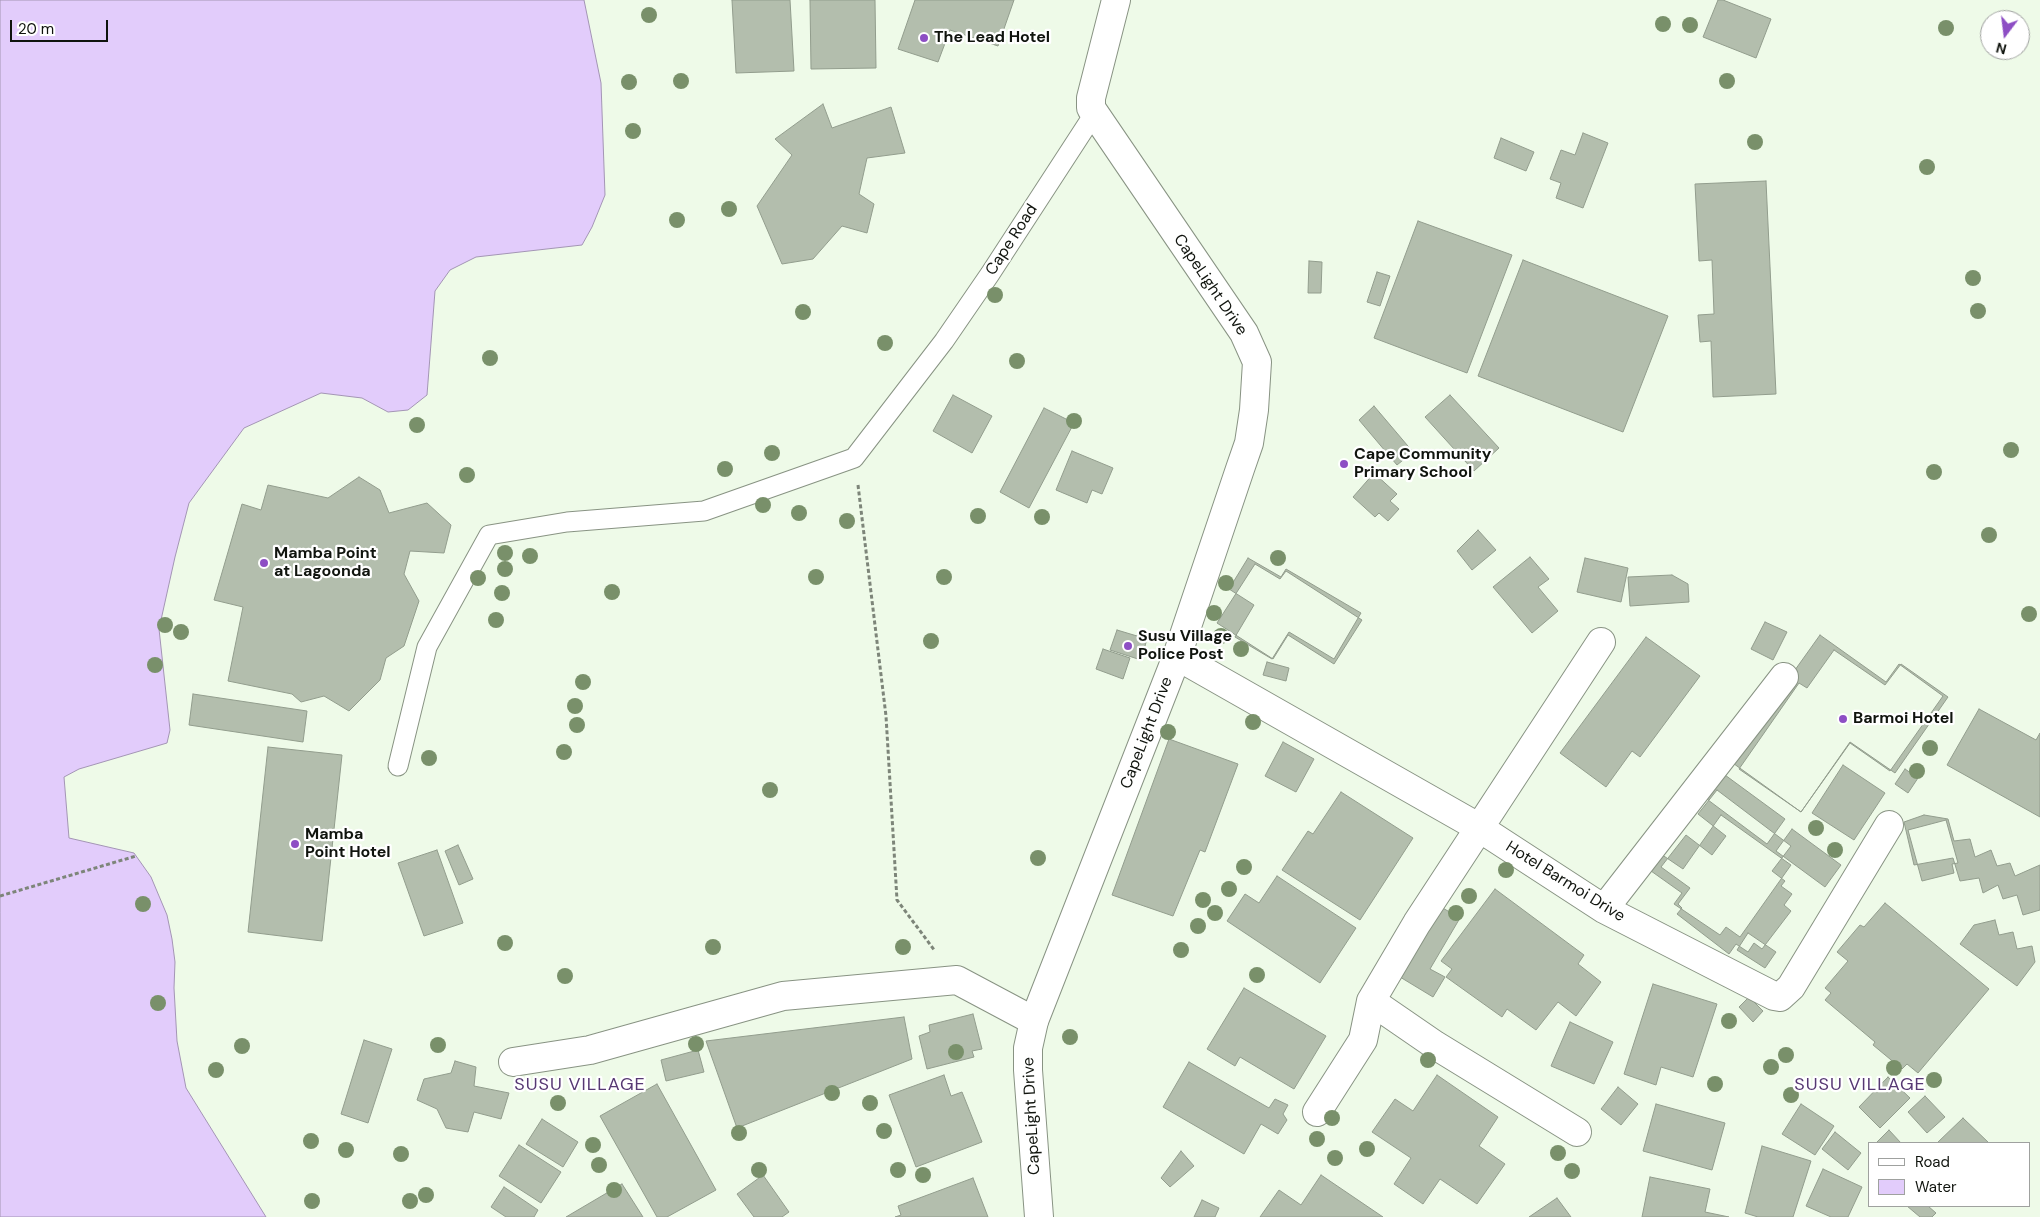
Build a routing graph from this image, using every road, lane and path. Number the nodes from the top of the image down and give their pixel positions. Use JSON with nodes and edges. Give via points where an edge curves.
{"nodes":[{"id":1,"x":1116,"y":0,"type":"edge"},
{"id":2,"x":1094,"y":114,"type":"junction"},
{"id":3,"x":854,"y":458,"type":"junction"},
{"id":4,"x":1601,"y":642,"type":"dead end"},
{"id":5,"x":1177,"y":656,"type":"junction"},
{"id":6,"x":1784,"y":677,"type":"dead end"},
{"id":7,"x":398,"y":766,"type":"dead end"},
{"id":8,"x":1889,"y":825,"type":"dead end"},
{"id":9,"x":1478,"y":827,"type":"junction"},
{"id":10,"x":136,"y":856,"type":"dead end"},
{"id":11,"x":0,"y":896,"type":"edge"},
{"id":12,"x":1604,"y":909,"type":"junction"},
{"id":13,"x":956,"y":980,"type":"junction"},
{"id":14,"x":1371,"y":1001,"type":"junction"},
{"id":15,"x":1034,"y":1021,"type":"junction"},
{"id":16,"x":513,"y":1062,"type":"dead end"},
{"id":17,"x":1317,"y":1112,"type":"dead end"},
{"id":18,"x":1577,"y":1132,"type":"dead end"},
{"id":19,"x":1039,"y":1217,"type":"edge"}],
"edges":[{"from":1,"to":2,"type":"street","via":[[1090,98]]},
{"from":2,"to":3,"type":"lane","name":"Cape Road","via":[[944,341]]},
{"from":2,"to":5,"type":"street","name":"CapeLight Drive","via":[[1244,333],[1257,362],[1249,443]]},
{"from":3,"to":7,"type":"lane","via":[[704,511],[567,522],[489,535],[427,647]]},
{"from":3,"to":13,"type":"path","via":[[886,716],[897,900]]},
{"from":4,"to":9,"type":"street"},
{"from":5,"to":9,"type":"street","name":"Hotel Barmoi Drive"},
{"from":5,"to":15,"type":"street","name":"CapeLight Drive"},
{"from":6,"to":12,"type":"street"},
{"from":8,"to":12,"type":"street","name":"Hotel Barmoi Drive","via":[[1791,987],[1780,997]]},
{"from":9,"to":12,"type":"street","name":"Hotel Barmoi Drive"},
{"from":9,"to":14,"type":"street"},
{"from":10,"to":11,"type":"path"},
{"from":13,"to":15,"type":"street"},
{"from":13,"to":16,"type":"street","via":[[782,996],[590,1050]]},
{"from":14,"to":17,"type":"street","via":[[1363,1040]]},
{"from":14,"to":18,"type":"street","via":[[1435,1045]]},
{"from":15,"to":19,"type":"street","name":"CapeLight Drive","via":[[1028,1048],[1028,1070]]}]}
